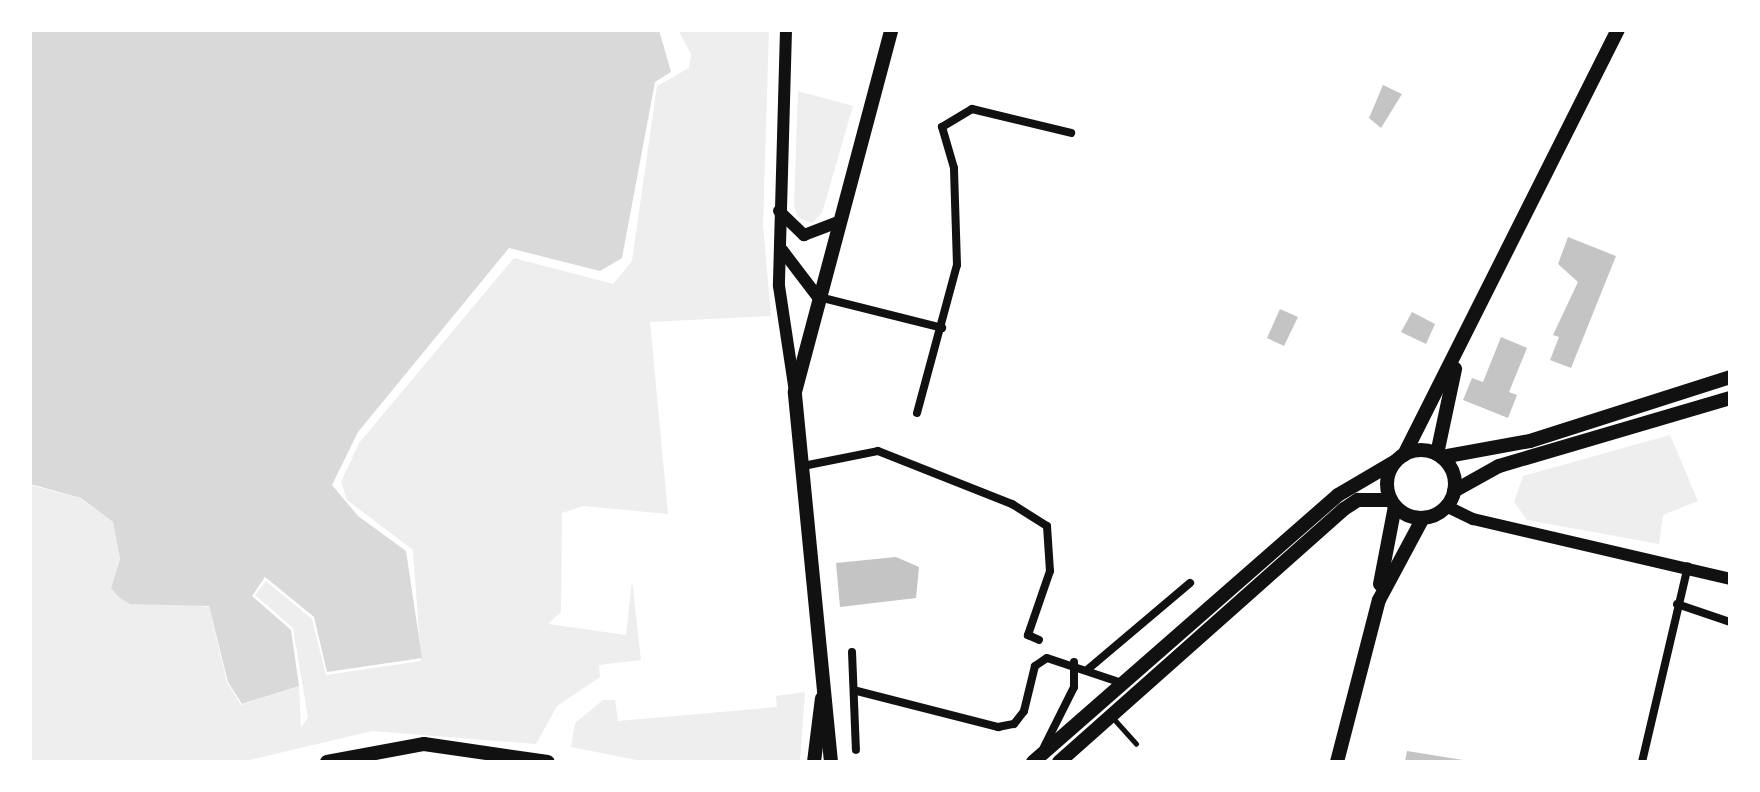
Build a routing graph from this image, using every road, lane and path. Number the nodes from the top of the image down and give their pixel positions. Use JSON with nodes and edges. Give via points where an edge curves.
{"nodes":[{"id":1,"x":786,"y":30,"type":"edge"},
{"id":2,"x":891,"y":30,"type":"edge"},
{"id":3,"x":1618,"y":30,"type":"edge"},
{"id":4,"x":1071,"y":133,"type":"dead end"},
{"id":5,"x":779,"y":211,"type":"junction"},
{"id":6,"x":836,"y":223,"type":"junction"},
{"id":7,"x":779,"y":243,"type":"junction"},
{"id":8,"x":817,"y":296,"type":"junction"},
{"id":9,"x":942,"y":328,"type":"junction"},
{"id":10,"x":1461,"y":347,"type":"junction"},
{"id":11,"x":1730,"y":377,"type":"edge"},
{"id":12,"x":795,"y":392,"type":"junction"},
{"id":13,"x":1730,"y":398,"type":"edge"},
{"id":14,"x":917,"y":413,"type":"dead end"},
{"id":15,"x":1439,"y":456,"type":"junction"},
{"id":16,"x":1400,"y":458,"type":"junction"},
{"id":17,"x":803,"y":466,"type":"junction"},
{"id":18,"x":1454,"y":491,"type":"junction"},
{"id":19,"x":1393,"y":503,"type":"junction"},
{"id":20,"x":1446,"y":506,"type":"junction"},
{"id":21,"x":1423,"y":518,"type":"junction"},
{"id":22,"x":1689,"y":566,"type":"junction"},
{"id":23,"x":1730,"y":579,"type":"edge"},
{"id":24,"x":1190,"y":583,"type":"dead end"},
{"id":25,"x":1379,"y":600,"type":"junction"},
{"id":26,"x":1677,"y":604,"type":"junction"},
{"id":27,"x":1730,"y":622,"type":"edge"},
{"id":28,"x":1039,"y":640,"type":"dead end"},
{"id":29,"x":852,"y":652,"type":"dead end"},
{"id":30,"x":1074,"y":662,"type":"junction"},
{"id":31,"x":1087,"y":670,"type":"junction"},
{"id":32,"x":824,"y":677,"type":"junction"},
{"id":33,"x":1123,"y":683,"type":"junction"},
{"id":34,"x":857,"y":691,"type":"junction"},
{"id":35,"x":1112,"y":716,"type":"junction"},
{"id":36,"x":1136,"y":744,"type":"dead end"},
{"id":37,"x":856,"y":750,"type":"dead end"},
{"id":38,"x":1035,"y":760,"type":"edge"},
{"id":39,"x":334,"y":761,"type":"edge"},
{"id":40,"x":814,"y":761,"type":"edge"},
{"id":41,"x":365,"y":762,"type":"edge"},
{"id":42,"x":548,"y":762,"type":"edge"},
{"id":43,"x":831,"y":762,"type":"edge"},
{"id":44,"x":1059,"y":762,"type":"edge"},
{"id":45,"x":1337,"y":762,"type":"edge"},
{"id":46,"x":1642,"y":762,"type":"edge"}],
"edges":[{"from":1,"to":5,"type":"street"},
{"from":2,"to":6,"type":"main road"},
{"from":3,"to":10,"type":"main road"},
{"from":4,"to":9,"type":"street","via":[[972,109],[942,127],[954,168],[959,242]]},
{"from":5,"to":6,"type":"street","via":[[804,235]]},
{"from":5,"to":7,"type":"street"},
{"from":6,"to":8,"type":"main road"},
{"from":7,"to":8,"type":"street"},
{"from":7,"to":12,"type":"street","via":[[781,312]]},
{"from":8,"to":9,"type":"street"},
{"from":8,"to":12,"type":"main road"},
{"from":9,"to":14,"type":"street"},
{"from":10,"to":15,"type":"main road"},
{"from":10,"to":16,"type":"main road"},
{"from":11,"to":15,"type":"main road","via":[[1530,441]]},
{"from":12,"to":17,"type":"main road"},
{"from":13,"to":18,"type":"main road","via":[[1499,466]]},
{"from":15,"to":16,"type":"main road"},
{"from":15,"to":18,"type":"main road"},
{"from":16,"to":19,"type":"main road","via":[[1387,480]]},
{"from":16,"to":33,"type":"main road","via":[[1338,495]]},
{"from":17,"to":28,"type":"street","via":[[878,451],[1012,504],[1047,526],[1050,571],[1028,635]]},
{"from":17,"to":32,"type":"main road"},
{"from":18,"to":20,"type":"main road"},
{"from":19,"to":21,"type":"main road"},
{"from":19,"to":25,"type":"main road"},
{"from":19,"to":35,"type":"main road","via":[[1369,497],[1344,509]]},
{"from":20,"to":21,"type":"main road"},
{"from":20,"to":22,"type":"street","via":[[1473,519]]},
{"from":21,"to":25,"type":"main road"},
{"from":22,"to":23,"type":"street"},
{"from":22,"to":26,"type":"street"},
{"from":24,"to":31,"type":"street"},
{"from":25,"to":45,"type":"main road"},
{"from":26,"to":27,"type":"street"},
{"from":26,"to":46,"type":"street"},
{"from":29,"to":34,"type":"street"},
{"from":30,"to":31,"type":"street"},
{"from":30,"to":34,"type":"street","via":[[1057,656],[1035,666],[1024,711],[1014,724],[998,727]]},
{"from":30,"to":38,"type":"street","via":[[1074,687]]},
{"from":31,"to":33,"type":"street"},
{"from":32,"to":40,"type":"main road"},
{"from":32,"to":43,"type":"main road"},
{"from":33,"to":38,"type":"main road"},
{"from":34,"to":37,"type":"street"},
{"from":35,"to":36,"type":"lane"},
{"from":35,"to":44,"type":"main road"},
{"from":39,"to":41,"type":"main road"},
{"from":39,"to":42,"type":"main road","via":[[424,744]]}]}
